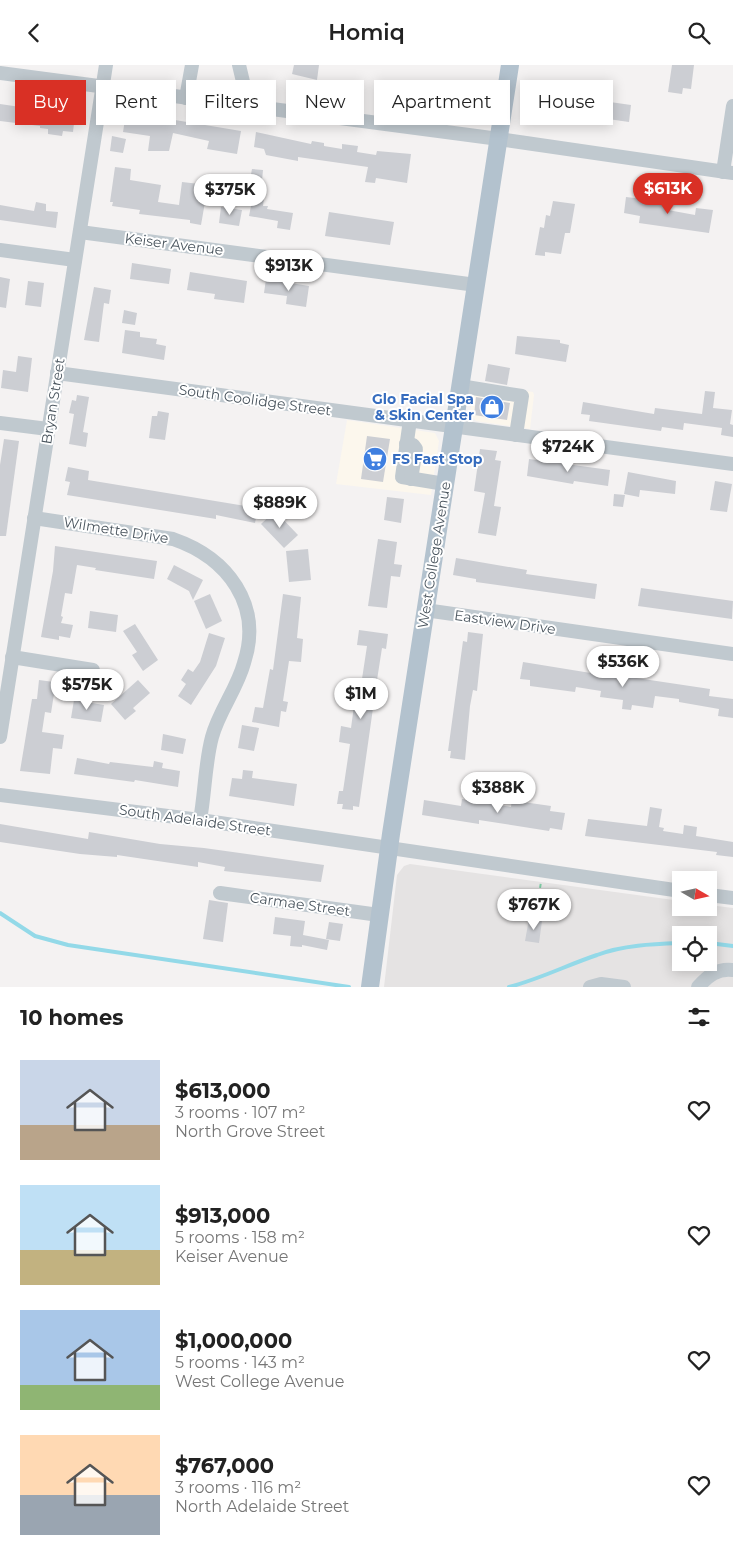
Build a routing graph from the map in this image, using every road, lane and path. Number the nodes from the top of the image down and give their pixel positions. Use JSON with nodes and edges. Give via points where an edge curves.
{"nodes":[{"id":1,"x":106,"y":65,"type":"edge"},
{"id":2,"x":192,"y":65,"type":"edge"},
{"id":3,"x":239,"y":65,"type":"edge"},
{"id":4,"x":510,"y":65,"type":"edge"},
{"id":5,"x":0,"y":73,"type":"edge"},
{"id":6,"x":103,"y":80,"type":"edge"},
{"id":7,"x":189,"y":80,"type":"edge"},
{"id":8,"x":243,"y":80,"type":"edge"},
{"id":9,"x":96,"y":86,"type":"edge"},
{"id":10,"x":176,"y":97,"type":"edge"},
{"id":11,"x":186,"y":98,"type":"edge"},
{"id":12,"x":733,"y":106,"type":"edge"},
{"id":13,"x":276,"y":110,"type":"edge"},
{"id":14,"x":96,"y":125,"type":"edge"},
{"id":15,"x":499,"y":139,"type":"junction"},
{"id":16,"x":728,"y":173,"type":"edge"},
{"id":17,"x":80,"y":232,"type":"junction"},
{"id":18,"x":0,"y":250,"type":"edge"},
{"id":19,"x":75,"y":260,"type":"junction"},
{"id":20,"x":476,"y":285,"type":"junction"},
{"id":21,"x":57,"y":373,"type":"junction"},
{"id":22,"x":460,"y":386,"type":"junction"},
{"id":23,"x":410,"y":420,"type":"junction"},
{"id":24,"x":0,"y":423,"type":"edge"},
{"id":25,"x":454,"y":425,"type":"junction"},
{"id":26,"x":48,"y":429,"type":"junction"},
{"id":27,"x":516,"y":435,"type":"junction"},
{"id":28,"x":733,"y":464,"type":"edge"},
{"id":29,"x":445,"y":484,"type":"junction"},
{"id":30,"x":34,"y":518,"type":"junction"},
{"id":31,"x":425,"y":610,"type":"junction"},
{"id":32,"x":733,"y":654,"type":"edge"},
{"id":33,"x":12,"y":657,"type":"junction"},
{"id":34,"x":93,"y":670,"type":"dead end"},
{"id":35,"x":0,"y":737,"type":"edge"},
{"id":36,"x":0,"y":795,"type":"edge"},
{"id":37,"x":200,"y":820,"type":"junction"},
{"id":38,"x":389,"y":848,"type":"junction"},
{"id":39,"x":542,"y":871,"type":"junction"},
{"id":40,"x":672,"y":890,"type":"edge"},
{"id":41,"x":220,"y":893,"type":"dead end"},
{"id":42,"x":718,"y":896,"type":"edge"},
{"id":43,"x":733,"y":898,"type":"edge"},
{"id":44,"x":379,"y":915,"type":"junction"},
{"id":45,"x":535,"y":919,"type":"dead end"},
{"id":46,"x":733,"y":970,"type":"edge"},
{"id":47,"x":370,"y":987,"type":"edge"},
{"id":48,"x":590,"y":987,"type":"edge"},
{"id":49,"x":624,"y":987,"type":"edge"},
{"id":50,"x":698,"y":987,"type":"edge"}],
"edges":[{"from":1,"to":6,"type":"street","name":"Bryan Street"},
{"from":2,"to":7,"type":"street"},
{"from":3,"to":8,"type":"street"},
{"from":4,"to":15,"type":"main road","name":"West College Avenue"},
{"from":5,"to":9,"type":"street"},
{"from":10,"to":11,"type":"street"},
{"from":12,"to":16,"type":"street"},
{"from":13,"to":15,"type":"street"},
{"from":14,"to":17,"type":"street","name":"Bryan Street"},
{"from":15,"to":16,"type":"street"},
{"from":15,"to":20,"type":"main road","name":"West College Avenue"},
{"from":17,"to":19,"type":"street","name":"Bryan Street"},
{"from":17,"to":20,"type":"street","name":"Keiser Avenue"},
{"from":18,"to":19,"type":"street"},
{"from":19,"to":21,"type":"street","name":"Bryan Street"},
{"from":20,"to":22,"type":"main road","name":"West College Avenue"},
{"from":21,"to":23,"type":"street","name":"South Coolidge Street"},
{"from":21,"to":26,"type":"street","name":"Bryan Street"},
{"from":22,"to":25,"type":"main road","name":"West College Avenue"},
{"from":22,"to":27,"type":"street","via":[[522,397]]},
{"from":23,"to":25,"type":"street","name":"South Coolidge Street"},
{"from":23,"to":29,"type":"street","via":[[403,478]]},
{"from":24,"to":26,"type":"street"},
{"from":25,"to":27,"type":"street","name":"South Coolidge Street"},
{"from":25,"to":29,"type":"main road","name":"West College Avenue"},
{"from":26,"to":30,"type":"street","name":"Bryan Street"},
{"from":27,"to":28,"type":"street","name":"South Coolidge Street"},
{"from":29,"to":31,"type":"main road","name":"West College Avenue"},
{"from":30,"to":33,"type":"street","name":"Bryan Street"},
{"from":30,"to":37,"type":"street","name":"Wilmette Drive","via":[[173,539],[204,554],[234,580],[244,602],[249,645],[244,665],[212,737]]},
{"from":31,"to":32,"type":"street","name":"Eastview Drive"},
{"from":31,"to":38,"type":"main road","name":"West College Avenue"},
{"from":33,"to":34,"type":"street"},
{"from":33,"to":35,"type":"street","name":"Bryan Street"},
{"from":36,"to":37,"type":"street","name":"South Adelaide Street"},
{"from":37,"to":38,"type":"street","name":"South Adelaide Street"},
{"from":38,"to":39,"type":"street","name":"South Adelaide Street"},
{"from":38,"to":44,"type":"main road","name":"West College Avenue"},
{"from":39,"to":40,"type":"street","name":"South Adelaide Street"},
{"from":39,"to":45,"type":"path"},
{"from":41,"to":44,"type":"street","name":"Carmae Street"},
{"from":42,"to":43,"type":"street"},
{"from":44,"to":47,"type":"main road","name":"West College Avenue"},
{"from":46,"to":50,"type":"street","via":[[709,975]]},
{"from":48,"to":49,"type":"street","via":[[602,984]]}]}
